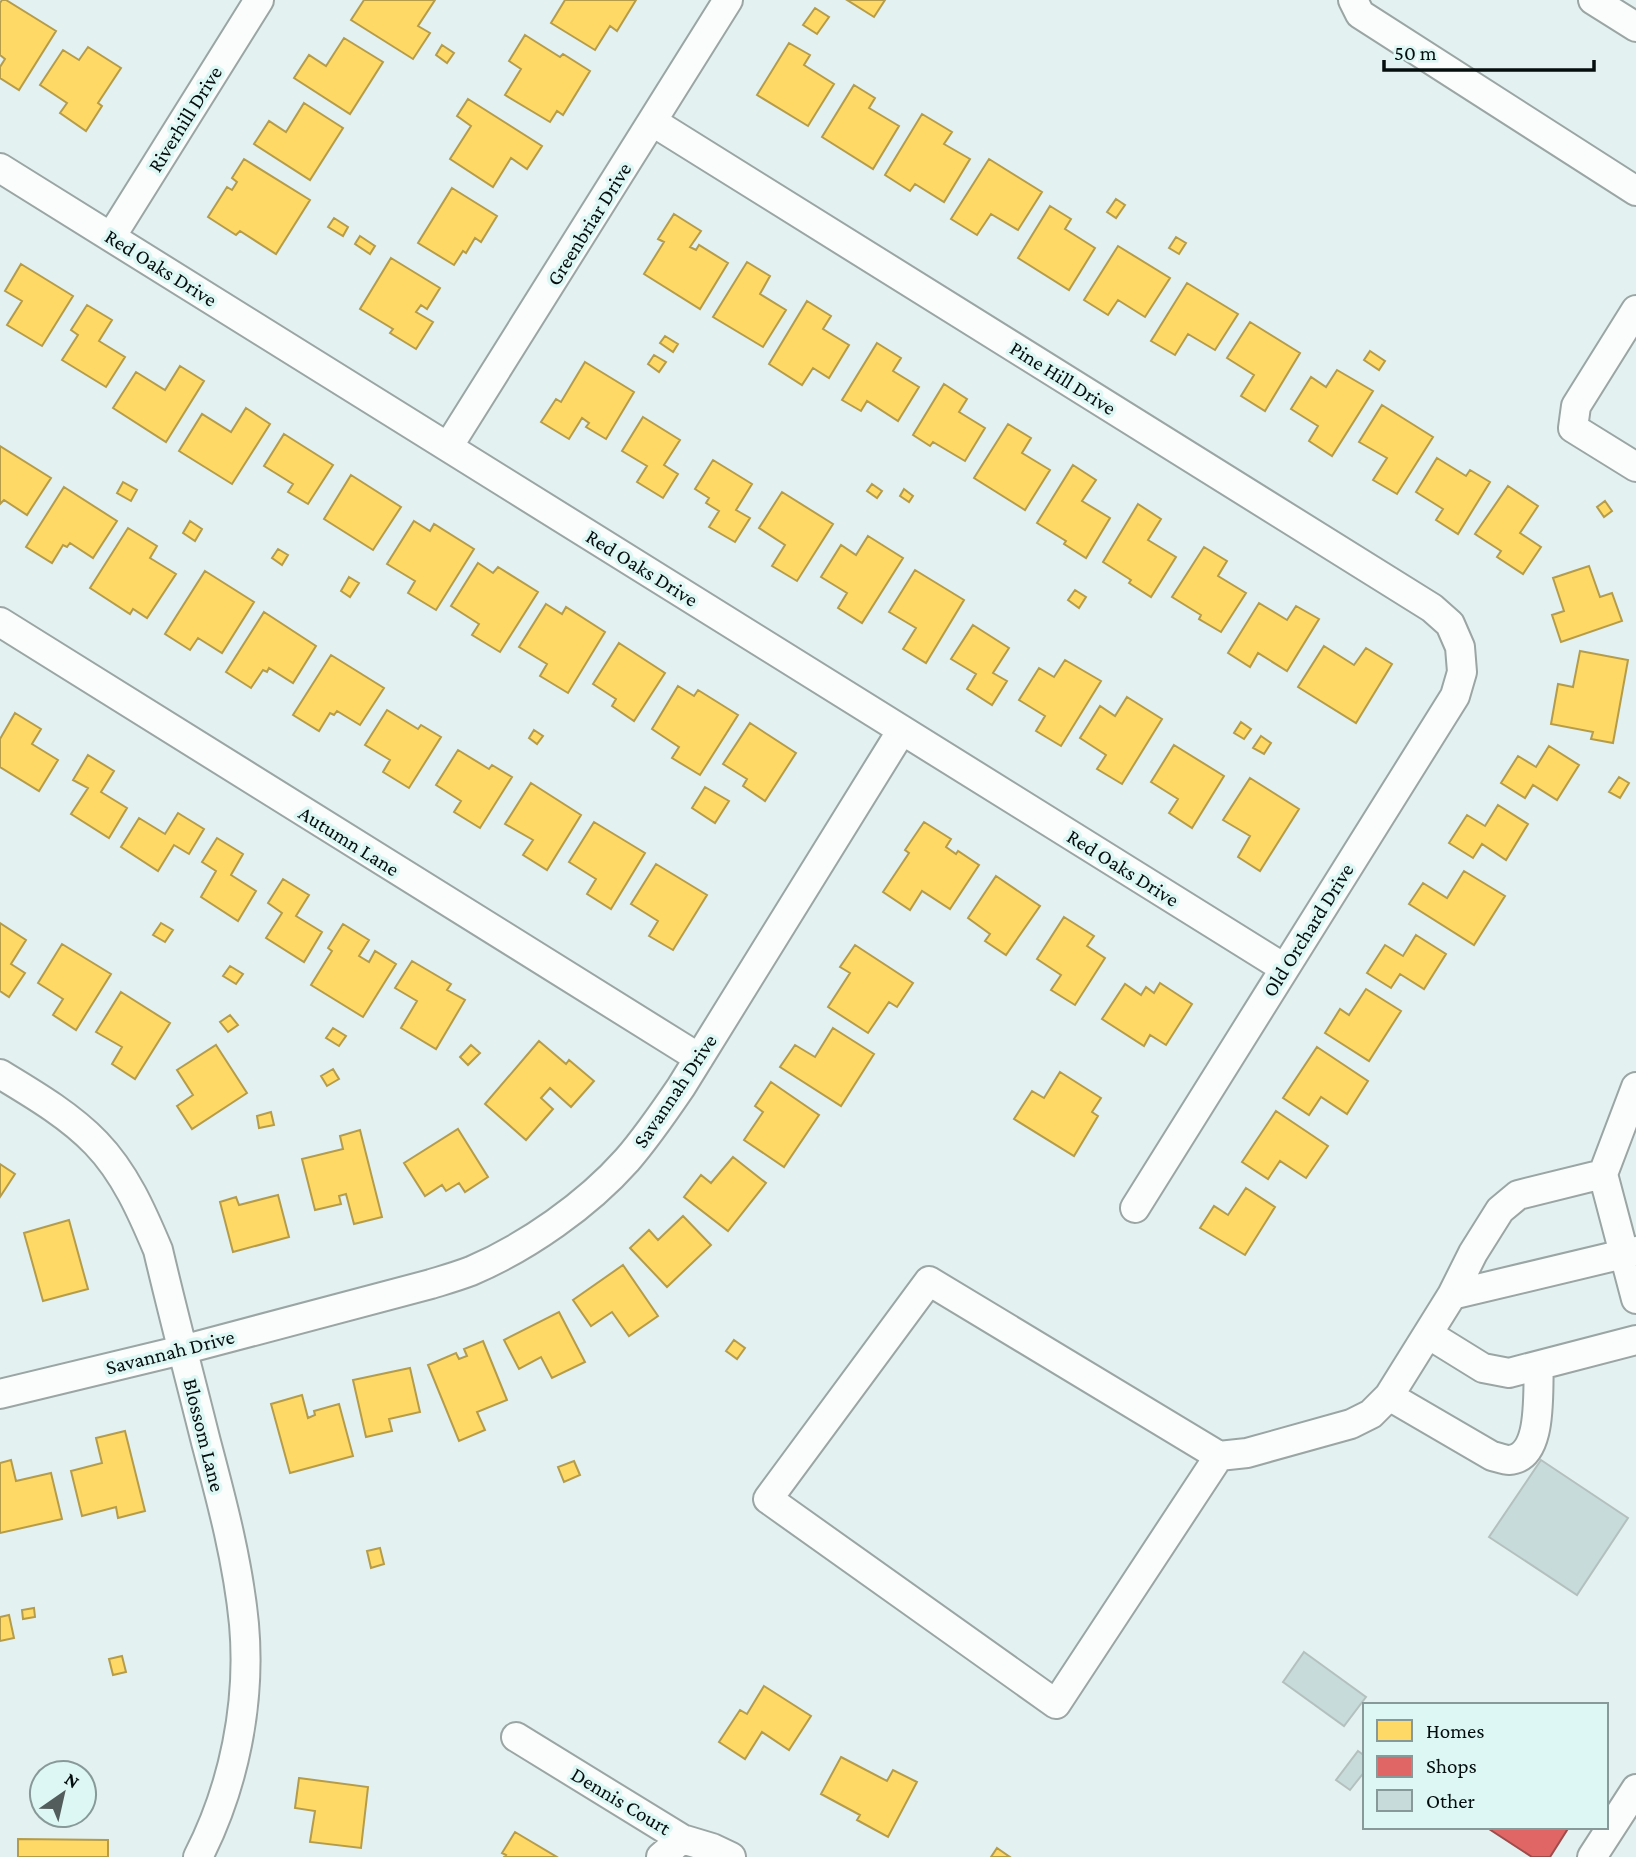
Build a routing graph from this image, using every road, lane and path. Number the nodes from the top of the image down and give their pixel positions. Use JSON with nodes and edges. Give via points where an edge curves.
{"nodes":[{"id":1,"x":259,"y":0,"type":"edge"},
{"id":2,"x":729,"y":0,"type":"edge"},
{"id":3,"x":1353,"y":0,"type":"edge"},
{"id":4,"x":1593,"y":0,"type":"edge"},
{"id":5,"x":1636,"y":27,"type":"edge"},
{"id":6,"x":653,"y":122,"type":"junction"},
{"id":7,"x":0,"y":168,"type":"edge"},
{"id":8,"x":1636,"y":191,"type":"edge"},
{"id":9,"x":111,"y":237,"type":"junction"},
{"id":10,"x":1636,"y":310,"type":"edge"},
{"id":11,"x":448,"y":447,"type":"junction"},
{"id":12,"x":1636,"y":467,"type":"edge"},
{"id":13,"x":0,"y":622,"type":"edge"},
{"id":14,"x":1460,"y":647,"type":"joint"},
{"id":15,"x":902,"y":730,"type":"junction"},
{"id":16,"x":1284,"y":968,"type":"junction"},
{"id":17,"x":699,"y":1058,"type":"junction"},
{"id":18,"x":0,"y":1074,"type":"edge"},
{"id":19,"x":1636,"y":1087,"type":"edge"},
{"id":20,"x":1603,"y":1174,"type":"junction"},
{"id":21,"x":1135,"y":1208,"type":"dead end"},
{"id":22,"x":1630,"y":1252,"type":"edge"},
{"id":23,"x":1452,"y":1295,"type":"junction"},
{"id":24,"x":1636,"y":1299,"type":"edge"},
{"id":25,"x":1428,"y":1334,"type":"junction"},
{"id":26,"x":1636,"y":1340,"type":"edge"},
{"id":27,"x":182,"y":1350,"type":"junction"},
{"id":28,"x":1539,"y":1366,"type":"junction"},
{"id":29,"x":0,"y":1394,"type":"edge"},
{"id":30,"x":1389,"y":1396,"type":"junction"},
{"id":31,"x":1219,"y":1456,"type":"junction"},
{"id":32,"x":516,"y":1737,"type":"dead end"},
{"id":33,"x":1636,"y":1789,"type":"edge"},
{"id":34,"x":682,"y":1839,"type":"junction"},
{"id":35,"x":198,"y":1857,"type":"edge"},
{"id":36,"x":661,"y":1857,"type":"edge"},
{"id":37,"x":731,"y":1857,"type":"edge"},
{"id":38,"x":1592,"y":1857,"type":"edge"}],
"edges":[{"from":1,"to":9,"type":"street","name":"Riverhill Drive"},
{"from":2,"to":6,"type":"street","name":"Greenbriar Drive"},
{"from":3,"to":8,"type":"street","via":[[1360,14]]},
{"from":4,"to":5,"type":"street"},
{"from":6,"to":11,"type":"street","name":"Greenbriar Drive"},
{"from":6,"to":14,"type":"street","name":"Pine Hill Drive","via":[[1432,608],[1450,624]]},
{"from":7,"to":9,"type":"street","name":"Red Oaks Drive"},
{"from":9,"to":11,"type":"street","name":"Red Oaks Drive"},
{"from":10,"to":12,"type":"street","via":[[1576,406],[1573,428]]},
{"from":11,"to":15,"type":"street","name":"Red Oaks Drive"},
{"from":13,"to":17,"type":"street","name":"Autumn Lane"},
{"from":14,"to":16,"type":"street","name":"Old Orchard Drive","via":[[1462,672],[1455,696]]},
{"from":15,"to":16,"type":"street","name":"Red Oaks Drive"},
{"from":15,"to":17,"type":"street","name":"Savannah Drive"},
{"from":16,"to":21,"type":"street","name":"Old Orchard Drive"},
{"from":17,"to":27,"type":"street","name":"Savannah Drive","via":[[626,1162],[591,1195],[513,1250],[430,1284]]},
{"from":18,"to":27,"type":"street","name":"Blossom Lane","via":[[67,1118],[97,1143],[120,1174],[158,1250]]},
{"from":19,"to":20,"type":"street"},
{"from":20,"to":22,"type":"street"},
{"from":20,"to":23,"type":"street","via":[[1518,1195],[1500,1210]]},
{"from":22,"to":23,"type":"street"},
{"from":22,"to":24,"type":"street"},
{"from":23,"to":25,"type":"street"},
{"from":25,"to":28,"type":"street","via":[[1483,1368],[1509,1373]]},
{"from":25,"to":30,"type":"street"},
{"from":26,"to":28,"type":"street"},
{"from":27,"to":29,"type":"street","name":"Savannah Drive"},
{"from":27,"to":35,"type":"street","name":"Blossom Lane","via":[[229,1532],[244,1624],[245,1669],[234,1758],[222,1802]]},
{"from":28,"to":30,"type":"street","via":[[1530,1447],[1520,1457],[1508,1460],[1492,1456]]},
{"from":30,"to":31,"type":"street","via":[[1371,1414],[1351,1424],[1247,1453]]},
{"from":31,"to":31,"type":"street","via":[[929,1281],[768,1499],[1056,1703]]},
{"from":32,"to":34,"type":"street","name":"Dennis Court"},
{"from":33,"to":38,"type":"street"},
{"from":34,"to":36,"type":"street"},
{"from":34,"to":37,"type":"street","name":"Dennis Court"}]}
